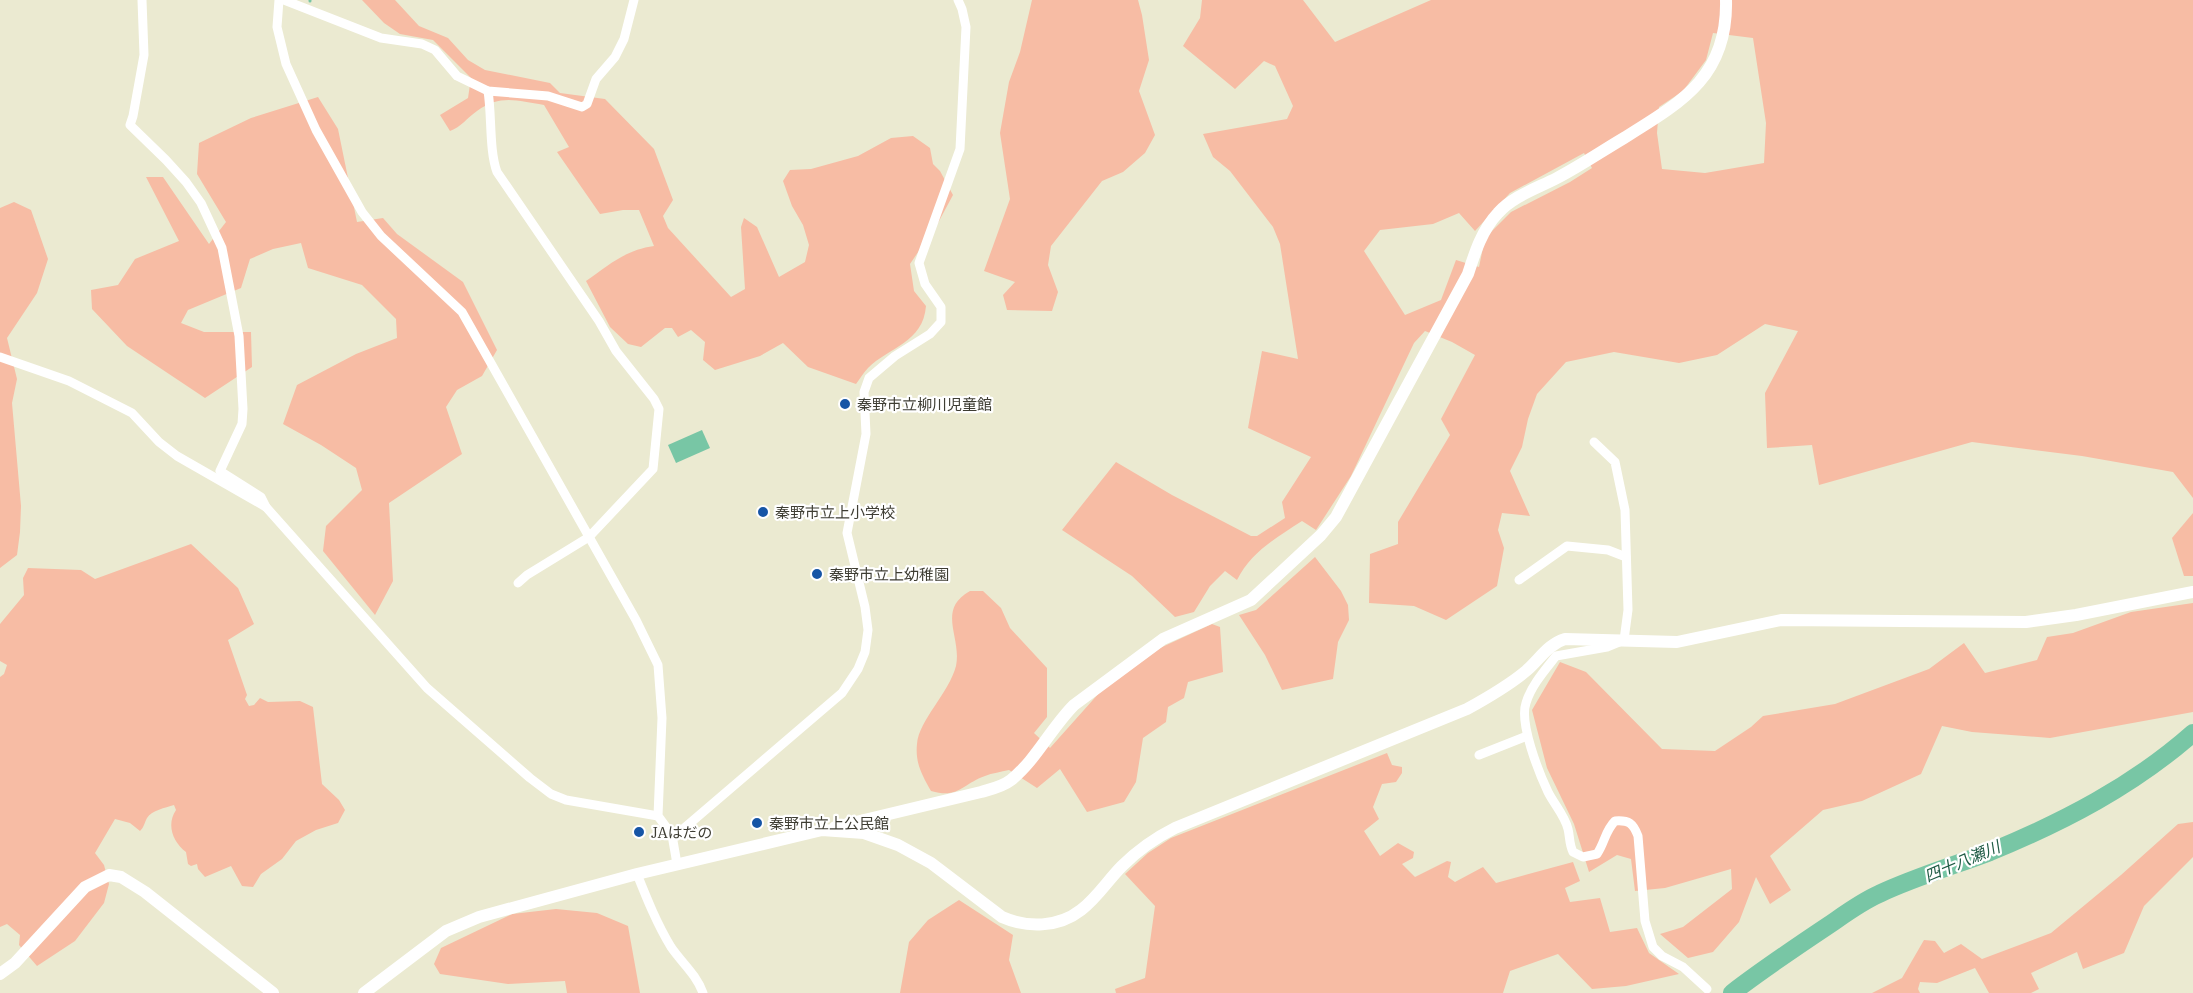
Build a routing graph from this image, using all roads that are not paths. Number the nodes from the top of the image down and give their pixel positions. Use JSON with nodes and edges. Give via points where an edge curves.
{"nodes":[{"id":1,"x":142,"y":0,"type":"edge"},
{"id":2,"x":281,"y":0,"type":"edge"},
{"id":3,"x":634,"y":0,"type":"edge"},
{"id":4,"x":958,"y":0,"type":"edge"},
{"id":5,"x":1726,"y":0,"type":"edge"},
{"id":6,"x":488,"y":91,"type":"junction"},
{"id":7,"x":0,"y":357,"type":"edge"},
{"id":8,"x":1594,"y":442,"type":"dead end"},
{"id":9,"x":266,"y":507,"type":"junction"},
{"id":10,"x":589,"y":537,"type":"junction"},
{"id":11,"x":1626,"y":557,"type":"junction"},
{"id":12,"x":1519,"y":580,"type":"dead end"},
{"id":13,"x":518,"y":583,"type":"dead end"},
{"id":14,"x":2193,"y":592,"type":"edge"},
{"id":15,"x":1624,"y":640,"type":"junction"},
{"id":16,"x":1527,"y":735,"type":"junction"},
{"id":17,"x":1484,"y":740,"type":"dead end"},
{"id":18,"x":1488,"y":751,"type":"junction"},
{"id":19,"x":1479,"y":755,"type":"dead end"},
{"id":20,"x":658,"y":816,"type":"junction"},
{"id":21,"x":822,"y":830,"type":"junction"},
{"id":22,"x":672,"y":835,"type":"junction"},
{"id":23,"x":677,"y":864,"type":"junction"},
{"id":24,"x":637,"y":874,"type":"junction"},
{"id":25,"x":0,"y":974,"type":"edge"},
{"id":26,"x":1707,"y":989,"type":"dead end"},
{"id":27,"x":273,"y":993,"type":"edge"},
{"id":28,"x":364,"y":993,"type":"edge"},
{"id":29,"x":703,"y":993,"type":"edge"}],
"edges":[{"from":1,"to":9,"type":"street","via":[[144,55],[130,125],[186,182],[201,203],[222,248],[239,336],[243,409],[242,424],[220,471],[261,496]]},
{"from":2,"to":6,"type":"street","via":[[381,38],[422,44],[435,50],[457,76]]},
{"from":2,"to":10,"type":"street","via":[[277,27],[286,64],[316,130],[362,212],[381,236],[462,312]]},
{"from":3,"to":6,"type":"street","via":[[624,39],[596,79],[587,104],[582,107],[548,96]]},
{"from":4,"to":22,"type":"street","via":[[966,27],[960,149],[919,263],[926,284],[941,307],[941,322],[869,378],[864,393],[866,434],[847,533],[865,607],[865,652],[842,693]]},
{"from":5,"to":21,"type":"street","via":[[1727,15],[1717,57],[1689,93],[1667,111],[1499,211],[1487,227],[1468,274],[1336,517],[1260,592],[1251,600],[1162,639],[1140,654],[1074,705],[1010,781],[981,792]]},
{"from":6,"to":10,"type":"street","via":[[497,172],[659,410],[653,469]]},
{"from":7,"to":9,"type":"street","via":[[69,381],[132,413],[177,456]]},
{"from":8,"to":11,"type":"street","via":[[1615,462],[1625,510]]},
{"from":9,"to":20,"type":"street","via":[[427,688],[530,778],[566,800]]},
{"from":10,"to":13,"type":"street"},
{"from":10,"to":20,"type":"street","via":[[658,665],[662,718]]},
{"from":11,"to":12,"type":"street","via":[[1608,550],[1567,546]]},
{"from":11,"to":15,"type":"street","via":[[1628,610]]},
{"from":14,"to":15,"type":"street","via":[[2026,622],[1781,620],[1677,642]]},
{"from":15,"to":16,"type":"street","via":[[1607,648],[1556,656],[1526,703]]},
{"from":15,"to":21,"type":"street","via":[[1557,642],[1526,670],[1467,709],[1175,828],[1154,839],[1122,865],[1082,910],[1057,922],[1015,923],[931,863],[898,845],[864,834]]},
{"from":16,"to":18,"type":"street"},
{"from":16,"to":26,"type":"street","via":[[1547,791],[1568,829],[1573,852],[1583,857],[1597,854],[1606,831],[1615,821],[1627,820],[1634,825],[1645,921],[1653,947]]},
{"from":17,"to":18,"type":"street"},
{"from":18,"to":19,"type":"street"},
{"from":20,"to":22,"type":"street"},
{"from":21,"to":23,"type":"street"},
{"from":22,"to":23,"type":"street"},
{"from":23,"to":24,"type":"street"},
{"from":24,"to":28,"type":"street","via":[[479,917],[446,931]]},
{"from":24,"to":29,"type":"street","via":[[672,948],[698,978]]},
{"from":25,"to":27,"type":"street","via":[[15,963],[85,886],[109,875],[121,877],[145,892]]}]}
